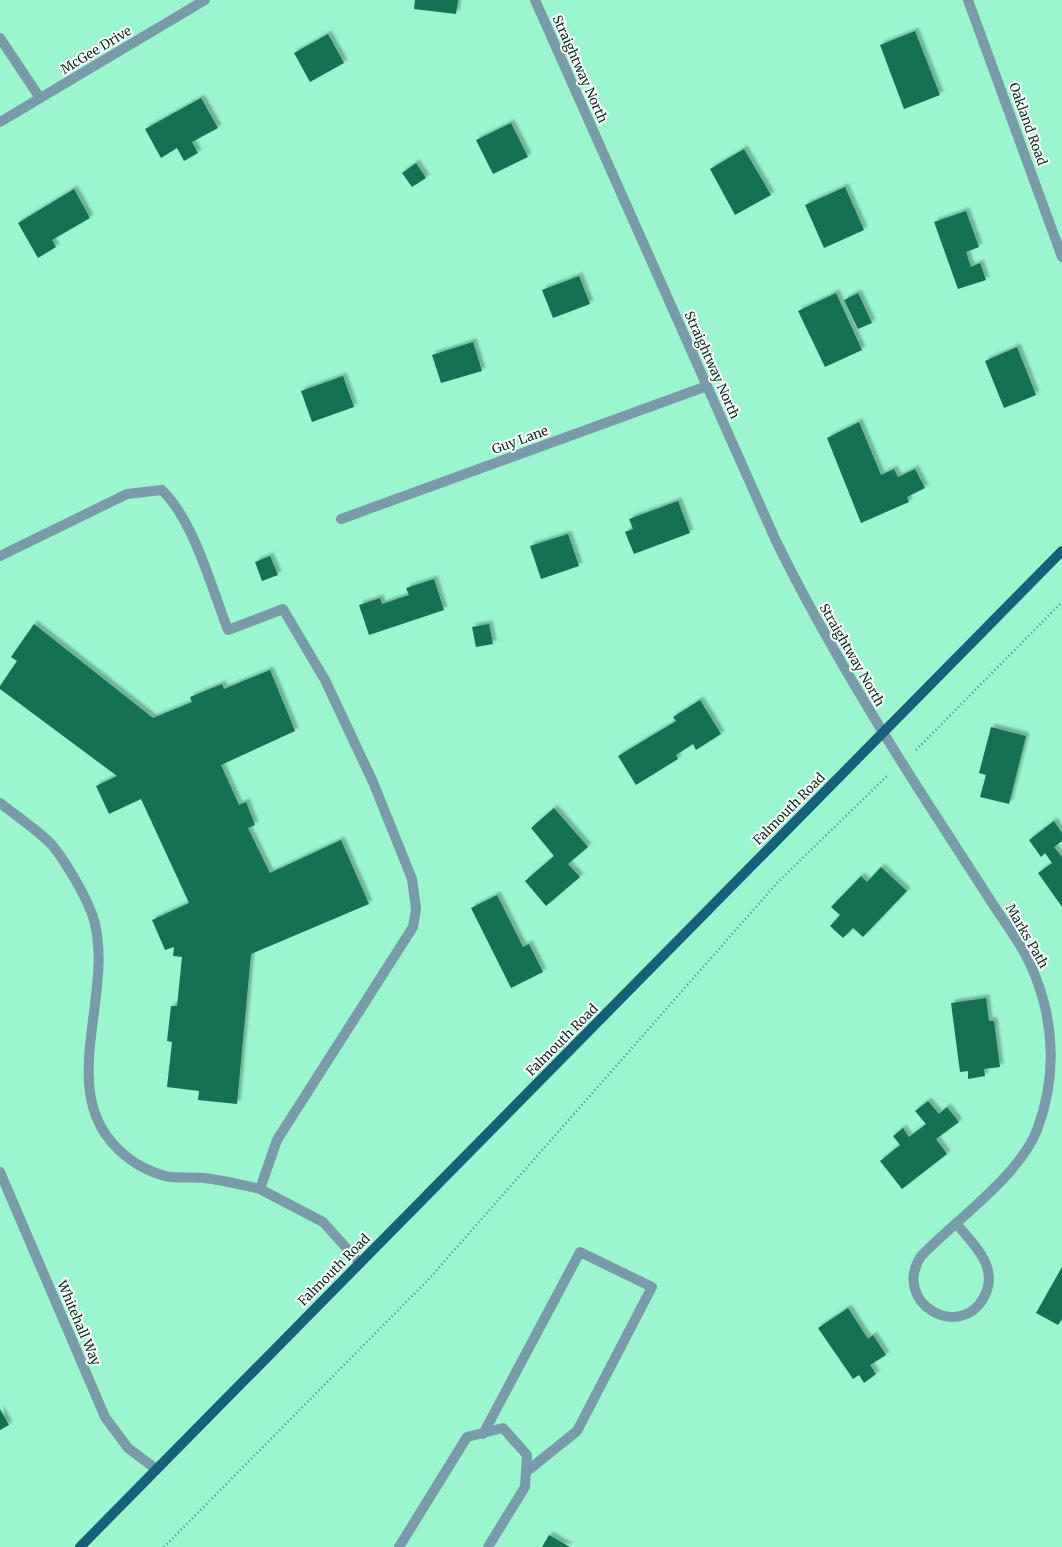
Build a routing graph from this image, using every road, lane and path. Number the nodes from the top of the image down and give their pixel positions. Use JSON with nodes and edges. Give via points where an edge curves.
{"nodes":[{"id":1,"x":205,"y":0,"type":"edge"},
{"id":2,"x":535,"y":0,"type":"edge"},
{"id":3,"x":968,"y":0,"type":"edge"},
{"id":4,"x":0,"y":38,"type":"edge"},
{"id":5,"x":40,"y":98,"type":"junction"},
{"id":6,"x":0,"y":122,"type":"edge"},
{"id":7,"x":1062,"y":257,"type":"edge"},
{"id":8,"x":707,"y":386,"type":"junction"},
{"id":9,"x":341,"y":519,"type":"dead end"},
{"id":10,"x":1062,"y":551,"type":"edge"},
{"id":11,"x":0,"y":556,"type":"edge"},
{"id":12,"x":1062,"y":602,"type":"edge"},
{"id":13,"x":882,"y":733,"type":"junction"},
{"id":14,"x":901,"y":763,"type":"junction"},
{"id":15,"x":0,"y":803,"type":"edge"},
{"id":16,"x":0,"y":1172,"type":"edge"},
{"id":17,"x":260,"y":1189,"type":"junction"},
{"id":18,"x":956,"y":1223,"type":"junction"},
{"id":19,"x":360,"y":1263,"type":"junction"},
{"id":20,"x":483,"y":1434,"type":"junction"},
{"id":21,"x":156,"y":1469,"type":"junction"},
{"id":22,"x":526,"y":1472,"type":"junction"},
{"id":23,"x":80,"y":1547,"type":"edge"},
{"id":24,"x":164,"y":1547,"type":"edge"},
{"id":25,"x":399,"y":1547,"type":"edge"},
{"id":26,"x":488,"y":1547,"type":"edge"}],
"edges":[{"from":1,"to":5,"type":"street","name":"McGee Drive"},
{"from":2,"to":8,"type":"street","name":"Straightway North"},
{"from":3,"to":7,"type":"street","name":"Oakland Road"},
{"from":4,"to":5,"type":"street"},
{"from":5,"to":6,"type":"street","name":"McGee Drive"},
{"from":8,"to":9,"type":"street","name":"Guy Lane"},
{"from":8,"to":13,"type":"street","name":"Straightway North","via":[[802,594]]},
{"from":10,"to":13,"type":"main road","name":"Falmouth Road"},
{"from":11,"to":17,"type":"street","via":[[127,494],[162,490],[171,499],[188,527],[228,630],[283,610],[325,680],[373,782],[412,879],[416,909],[413,927],[277,1140]]},
{"from":12,"to":14,"type":"path"},
{"from":13,"to":14,"type":"street","name":"Marks Path"},
{"from":13,"to":19,"type":"main road","name":"Falmouth Road"},
{"from":14,"to":18,"type":"street","name":"Marks Path","via":[[1023,951],[1036,977],[1050,1030],[1050,1083],[1036,1131],[1026,1151],[1008,1172]]},
{"from":14,"to":24,"type":"path","via":[[777,883],[428,1280]]},
{"from":15,"to":17,"type":"street","via":[[51,844],[75,878],[95,924],[99,958],[87,1071],[91,1104],[103,1130],[118,1148],[137,1164],[169,1177],[204,1178]]},
{"from":16,"to":21,"type":"street","name":"Whitehall Way","via":[[105,1417],[128,1448]]},
{"from":17,"to":19,"type":"street","via":[[323,1222]]},
{"from":18,"to":18,"type":"street","name":"Marks Path","via":[[984,1261],[989,1280],[986,1294],[978,1305],[967,1313],[954,1317],[941,1316],[929,1310],[920,1300],[913,1281],[915,1268],[921,1256]]},
{"from":19,"to":21,"type":"main road","name":"Falmouth Road"},
{"from":20,"to":22,"type":"street","via":[[503,1428],[527,1455]]},
{"from":20,"to":22,"type":"street","via":[[580,1252],[652,1287],[577,1431]]},
{"from":20,"to":25,"type":"street","via":[[467,1437]]},
{"from":21,"to":23,"type":"main road","name":"Falmouth Road"},
{"from":22,"to":26,"type":"street","via":[[525,1488]]}]}
